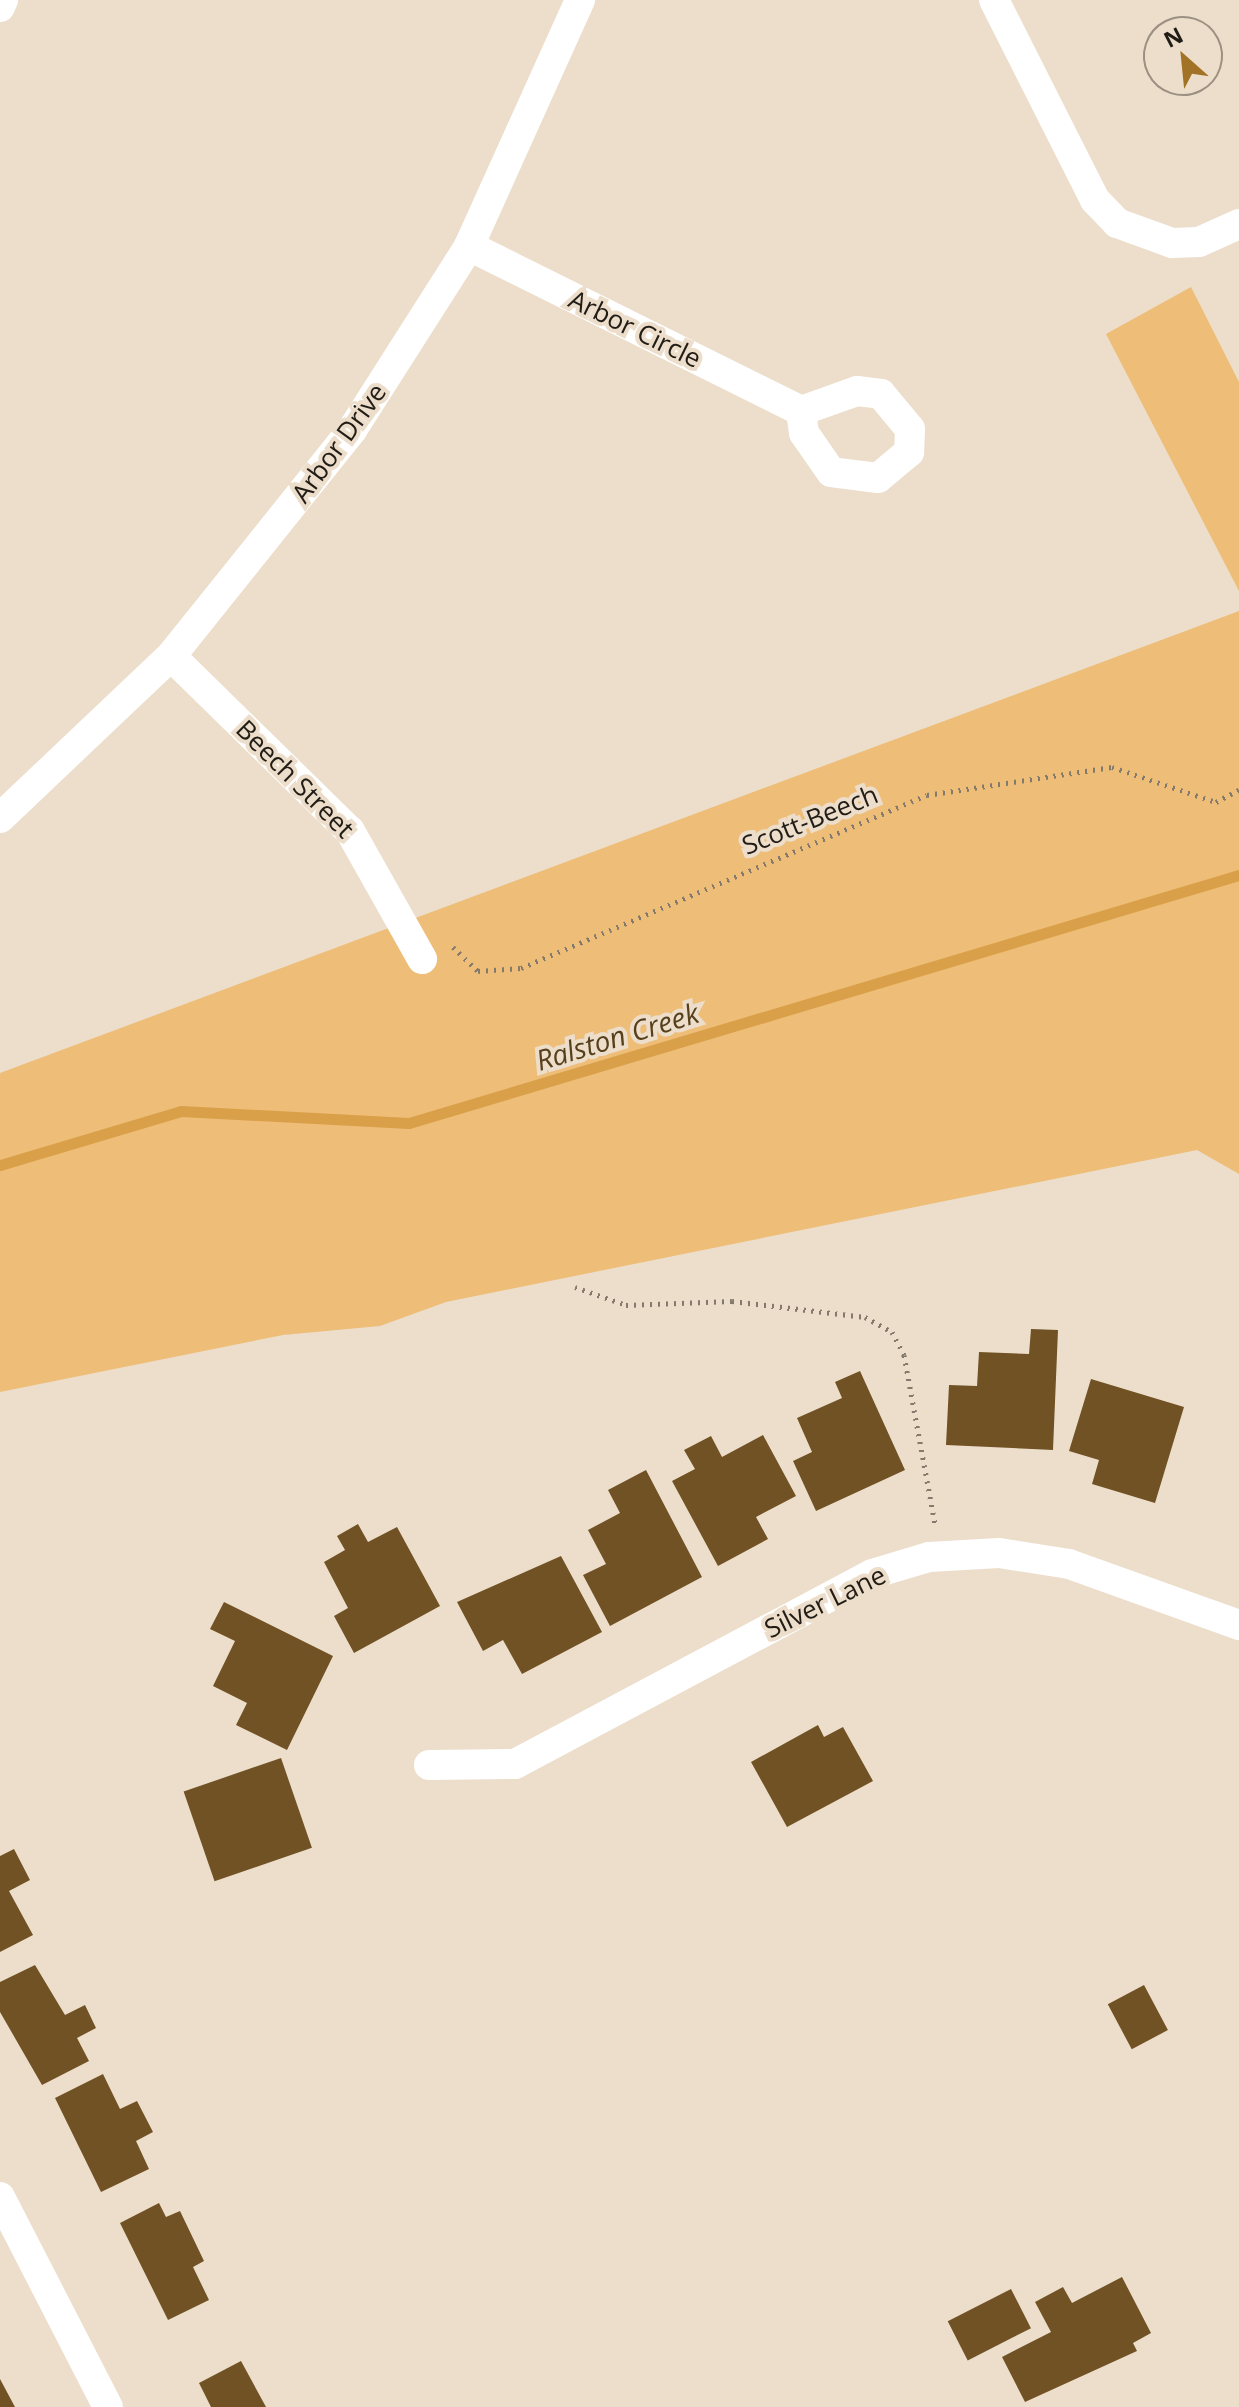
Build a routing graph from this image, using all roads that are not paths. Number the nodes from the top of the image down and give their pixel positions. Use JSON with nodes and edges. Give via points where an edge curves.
{"nodes":[{"id":1,"x":3,"y":0,"type":"edge"},
{"id":2,"x":580,"y":0,"type":"edge"},
{"id":3,"x":994,"y":0,"type":"edge"},
{"id":4,"x":0,"y":7,"type":"edge"},
{"id":5,"x":1239,"y":224,"type":"edge"},
{"id":6,"x":469,"y":246,"type":"junction"},
{"id":7,"x":801,"y":411,"type":"dead end"},
{"id":8,"x":171,"y":656,"type":"junction"},
{"id":9,"x":0,"y":818,"type":"edge"},
{"id":10,"x":422,"y":959,"type":"road end"},
{"id":11,"x":1239,"y":1625,"type":"edge"},
{"id":12,"x":429,"y":1765,"type":"dead end"},
{"id":13,"x":0,"y":2197,"type":"edge"},
{"id":14,"x":108,"y":2407,"type":"edge"}],
"edges":[{"from":1,"to":4,"type":"street"},
{"from":2,"to":6,"type":"street","name":"Arbor Drive"},
{"from":3,"to":5,"type":"street","via":[[1095,200],[1117,223],[1172,243],[1199,242]]},
{"from":6,"to":7,"type":"street","name":"Arbor Circle"},
{"from":6,"to":8,"type":"street","name":"Arbor Drive","via":[[352,430]]},
{"from":8,"to":9,"type":"street","name":"Arbor Drive"},
{"from":8,"to":10,"type":"street","name":"Beech Street","via":[[350,831]]},
{"from":11,"to":12,"type":"street","name":"Silver Lane","via":[[1069,1564],[999,1553],[941,1556],[872,1574],[515,1764]]},
{"from":13,"to":14,"type":"street"}]}
